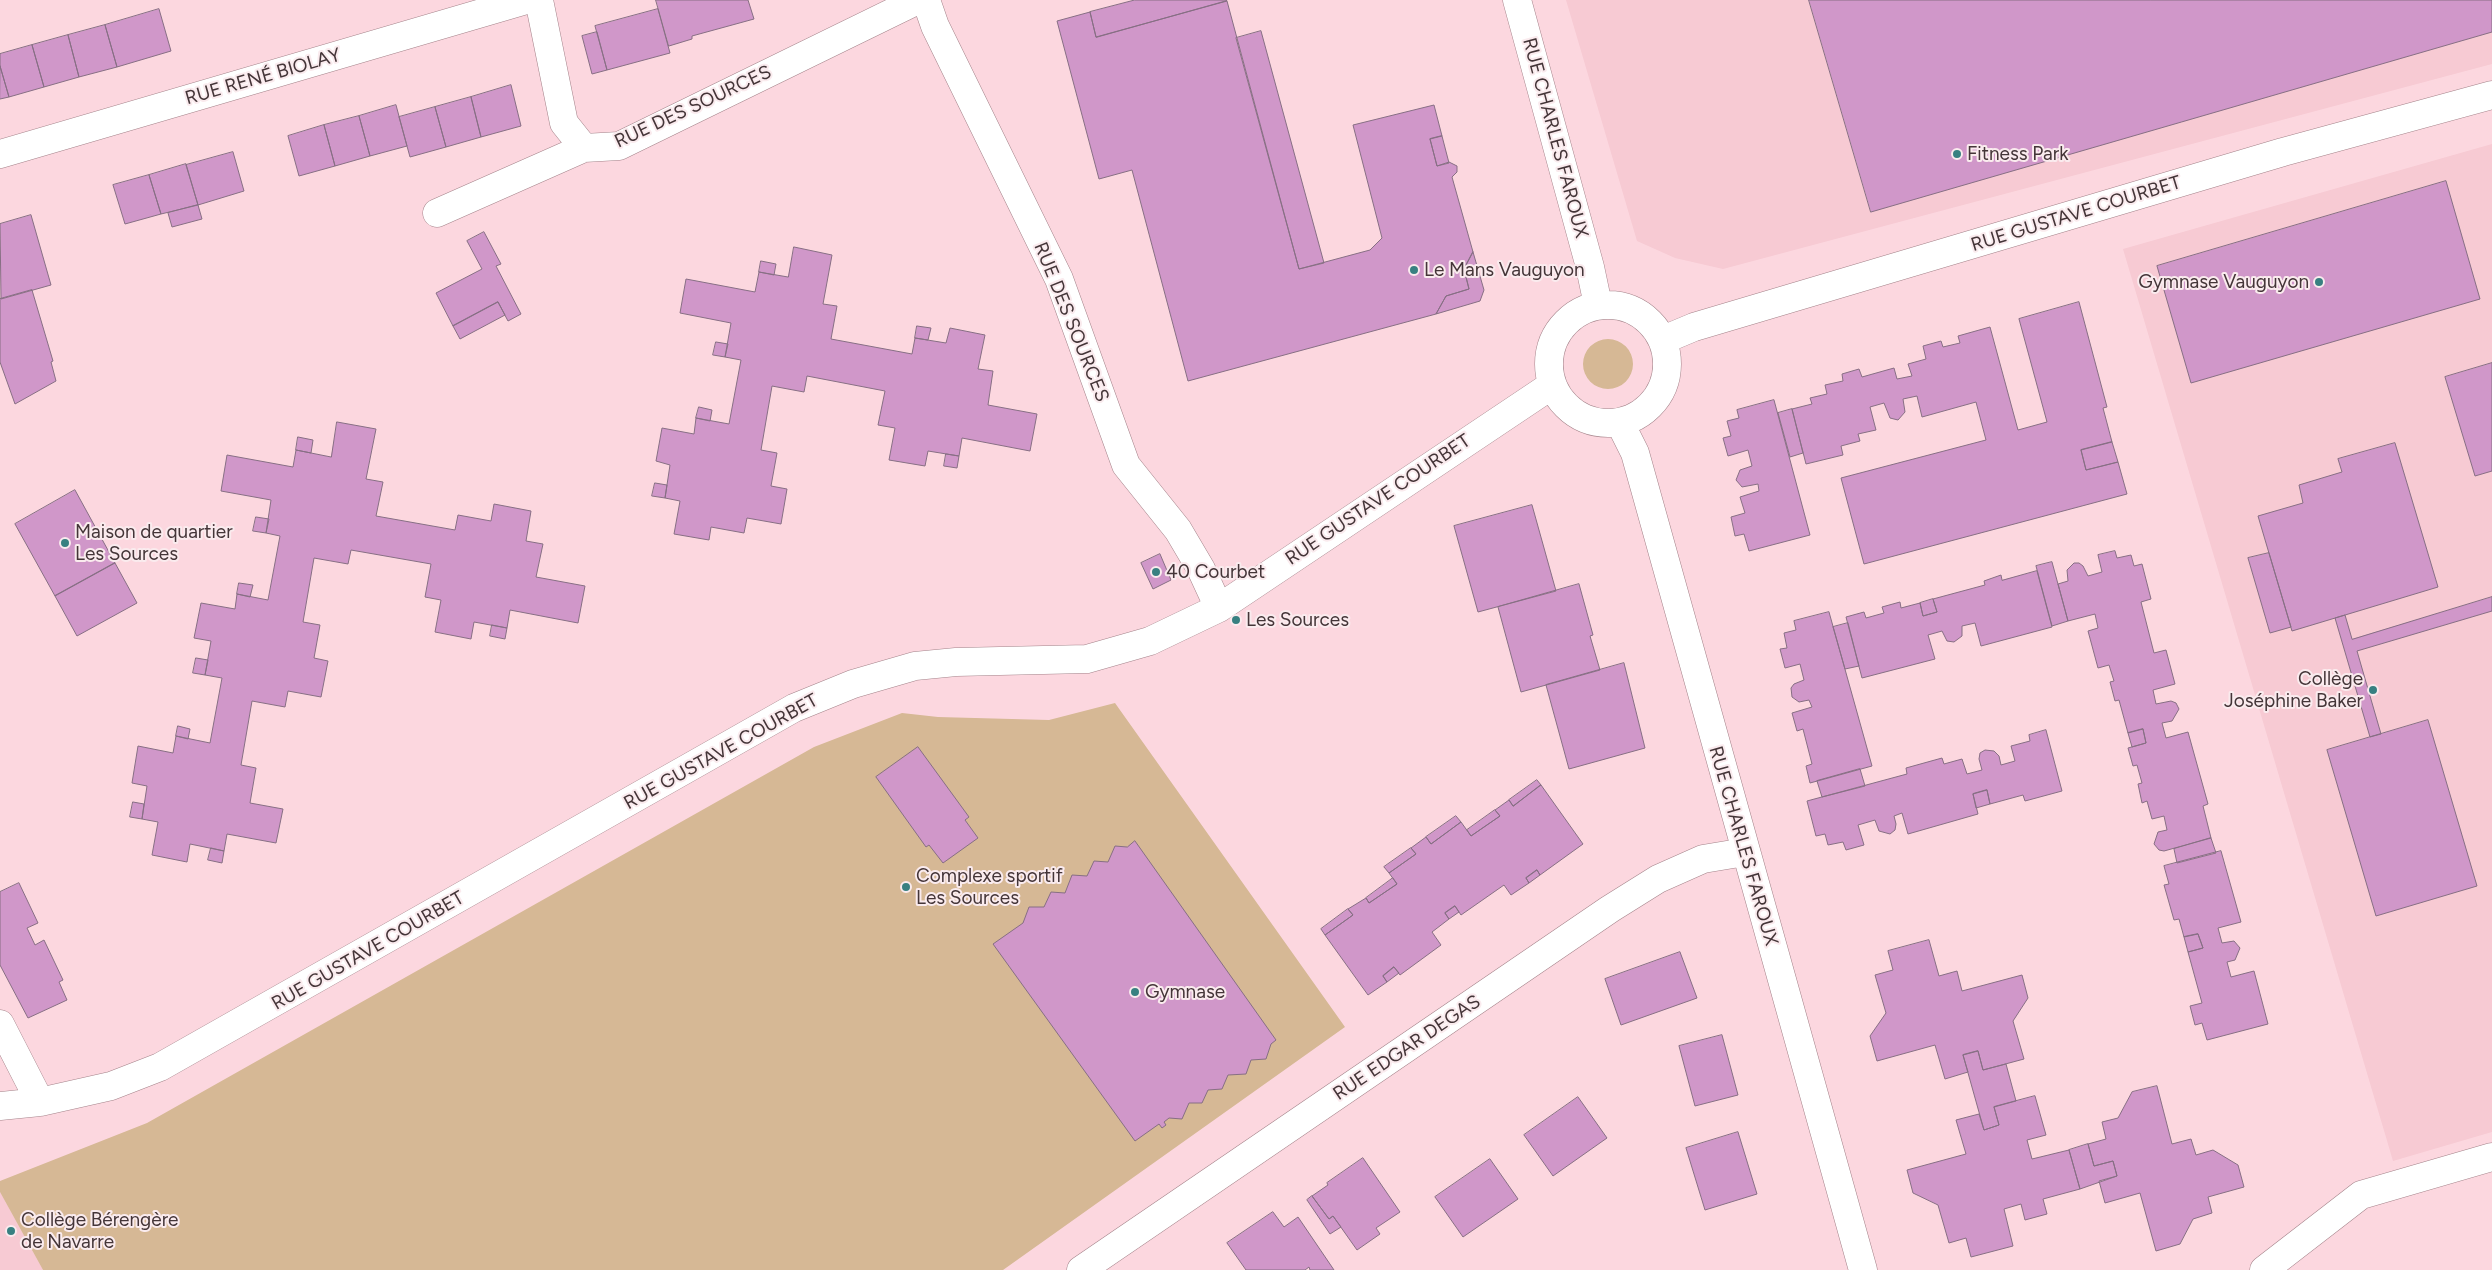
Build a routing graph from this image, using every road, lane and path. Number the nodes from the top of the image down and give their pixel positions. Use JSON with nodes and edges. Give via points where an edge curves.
{"nodes":[{"id":1,"x":526,"y":0,"type":"edge"},
{"id":2,"x":539,"y":0,"type":"edge"},
{"id":3,"x":918,"y":0,"type":"edge"},
{"id":4,"x":926,"y":0,"type":"edge"},
{"id":5,"x":1517,"y":0,"type":"edge"},
{"id":6,"x":2492,"y":95,"type":"edge"},
{"id":7,"x":584,"y":148,"type":"junction"},
{"id":8,"x":0,"y":154,"type":"edge"},
{"id":9,"x":437,"y":213,"type":"dead end"},
{"id":10,"x":1598,"y":305,"type":"junction"},
{"id":11,"x":1663,"y":340,"type":"junction"},
{"id":12,"x":1552,"y":385,"type":"junction"},
{"id":13,"x":1620,"y":423,"type":"junction"},
{"id":14,"x":1218,"y":608,"type":"junction"},
{"id":15,"x":1745,"y":852,"type":"junction"},
{"id":16,"x":0,"y":1024,"type":"edge"},
{"id":17,"x":40,"y":1102,"type":"junction"},
{"id":18,"x":0,"y":1106,"type":"edge"},
{"id":19,"x":2492,"y":1157,"type":"edge"},
{"id":20,"x":1081,"y":1270,"type":"edge"},
{"id":21,"x":1862,"y":1270,"type":"edge"},
{"id":22,"x":2264,"y":1270,"type":"edge"}],
"edges":[{"from":1,"to":8,"type":"street","name":"RUE RENÉ BIOLAY"},
{"from":2,"to":7,"type":"street","via":[[564,123]]},
{"from":3,"to":7,"type":"street","name":"RUE DES SOURCES","via":[[619,146]]},
{"from":4,"to":14,"type":"street","name":"RUE DES SOURCES","via":[[941,39],[1059,279],[1126,465],[1178,530],[1201,569]]},
{"from":5,"to":10,"type":"street","name":"RUE CHARLES FAROUX"},
{"from":6,"to":11,"type":"street","name":"RUE GUSTAVE COURBET","via":[[2283,152],[1694,327]]},
{"from":7,"to":9,"type":"street","name":"RUE DES SOURCES"},
{"from":10,"to":11,"type":"street","via":[[1618,304],[1635,310],[1653,324]]},
{"from":10,"to":12,"type":"street","via":[[1575,314],[1561,326],[1554,338],[1549,356]]},
{"from":11,"to":13,"type":"street","via":[[1668,364],[1662,388],[1652,406]]},
{"from":12,"to":13,"type":"street","via":[[1566,408],[1587,420]]},
{"from":12,"to":14,"type":"street","name":"RUE GUSTAVE COURBET"},
{"from":13,"to":15,"type":"street","name":"RUE CHARLES FAROUX","via":[[1635,453]]},
{"from":14,"to":17,"type":"street","name":"RUE GUSTAVE COURBET","via":[[1150,641],[1088,659],[916,666],[853,684],[794,708],[160,1067],[111,1086]]},
{"from":15,"to":20,"type":"street","name":"RUE EDGAR DEGAS","via":[[1703,859],[1658,879],[1610,909]]},
{"from":15,"to":21,"type":"street","name":"RUE CHARLES FAROUX"},
{"from":16,"to":17,"type":"street"},
{"from":17,"to":18,"type":"street","name":"RUE GUSTAVE COURBET"},
{"from":19,"to":22,"type":"street","via":[[2361,1195]]}]}
